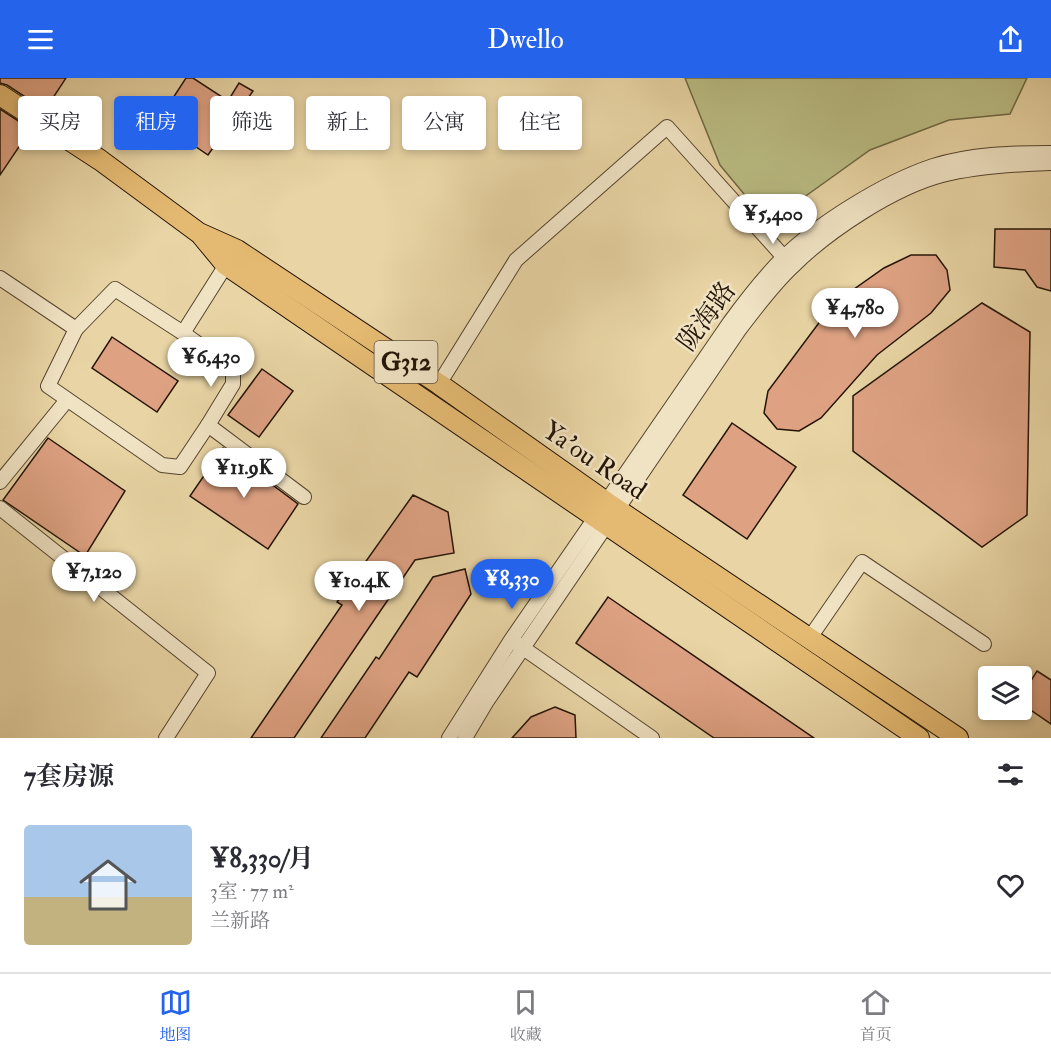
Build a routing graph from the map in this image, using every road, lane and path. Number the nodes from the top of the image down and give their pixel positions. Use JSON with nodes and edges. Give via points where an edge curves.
{"nodes":[{"id":1,"x":0,"y":95,"type":"edge"},
{"id":2,"x":1051,"y":153,"type":"edge"},
{"id":3,"x":1051,"y":163,"type":"edge"},
{"id":4,"x":199,"y":233,"type":"junction"},
{"id":5,"x":788,"y":262,"type":"junction"},
{"id":6,"x":226,"y":265,"type":"junction"},
{"id":7,"x":0,"y":278,"type":"edge"},
{"id":8,"x":76,"y":329,"type":"junction"},
{"id":9,"x":183,"y":333,"type":"junction"},
{"id":10,"x":438,"y":384,"type":"junction"},
{"id":11,"x":67,"y":400,"type":"junction"},
{"id":12,"x":208,"y":425,"type":"junction"},
{"id":13,"x":0,"y":482,"type":"edge"},
{"id":14,"x":304,"y":497,"type":"dead end"},
{"id":15,"x":0,"y":508,"type":"edge"},
{"id":16,"x":607,"y":513,"type":"junction"},
{"id":17,"x":809,"y":639,"type":"junction"},
{"id":18,"x":511,"y":640,"type":"junction"},
{"id":19,"x":984,"y":644,"type":"dead end"},
{"id":20,"x":524,"y":647,"type":"junction"},
{"id":21,"x":166,"y":738,"type":"edge"},
{"id":22,"x":449,"y":738,"type":"edge"},
{"id":23,"x":465,"y":738,"type":"edge"},
{"id":24,"x":652,"y":738,"type":"edge"},
{"id":25,"x":919,"y":738,"type":"edge"},
{"id":26,"x":958,"y":738,"type":"edge"}],
"edges":[{"from":1,"to":4,"type":"highway","name":"Ya'ou Road","number":"G312","via":[[100,160]]},
{"from":2,"to":5,"type":"street","name":"陇海路","via":[[976,156],[913,174],[842,212]]},
{"from":3,"to":5,"type":"street","name":"陇海路","via":[[974,169],[916,184],[893,194]]},
{"from":4,"to":6,"type":"highway","name":"Ya'ou Road","number":"G312"},
{"from":4,"to":10,"type":"highway","name":"Ya'ou Road","number":"G312","via":[[237,250]]},
{"from":5,"to":10,"type":"street","via":[[667,127],[516,260]]},
{"from":5,"to":16,"type":"street","name":"陇海路"},
{"from":6,"to":9,"type":"street"},
{"from":6,"to":16,"type":"highway","name":"Ya'ou Road","number":"G312"},
{"from":7,"to":8,"type":"street"},
{"from":8,"to":9,"type":"street","via":[[115,290]]},
{"from":8,"to":11,"type":"street","via":[[48,387]]},
{"from":9,"to":12,"type":"street","via":[[233,369],[233,384]]},
{"from":10,"to":16,"type":"highway","name":"Ya'ou Road","number":"G312"},
{"from":11,"to":12,"type":"street","via":[[162,465],[180,467]]},
{"from":11,"to":13,"type":"street"},
{"from":12,"to":14,"type":"street"},
{"from":15,"to":21,"type":"street","via":[[208,673]]},
{"from":16,"to":17,"type":"highway","name":"Ya'ou Road","number":"G312"},
{"from":16,"to":18,"type":"street"},
{"from":16,"to":20,"type":"street"},
{"from":16,"to":25,"type":"highway","name":"Ya'ou Road","number":"G312"},
{"from":17,"to":19,"type":"street","via":[[862,562]]},
{"from":17,"to":26,"type":"highway","name":"Ya'ou Road","number":"G312"},
{"from":18,"to":20,"type":"street"},
{"from":18,"to":22,"type":"street"},
{"from":20,"to":23,"type":"street"},
{"from":20,"to":24,"type":"street"}]}
